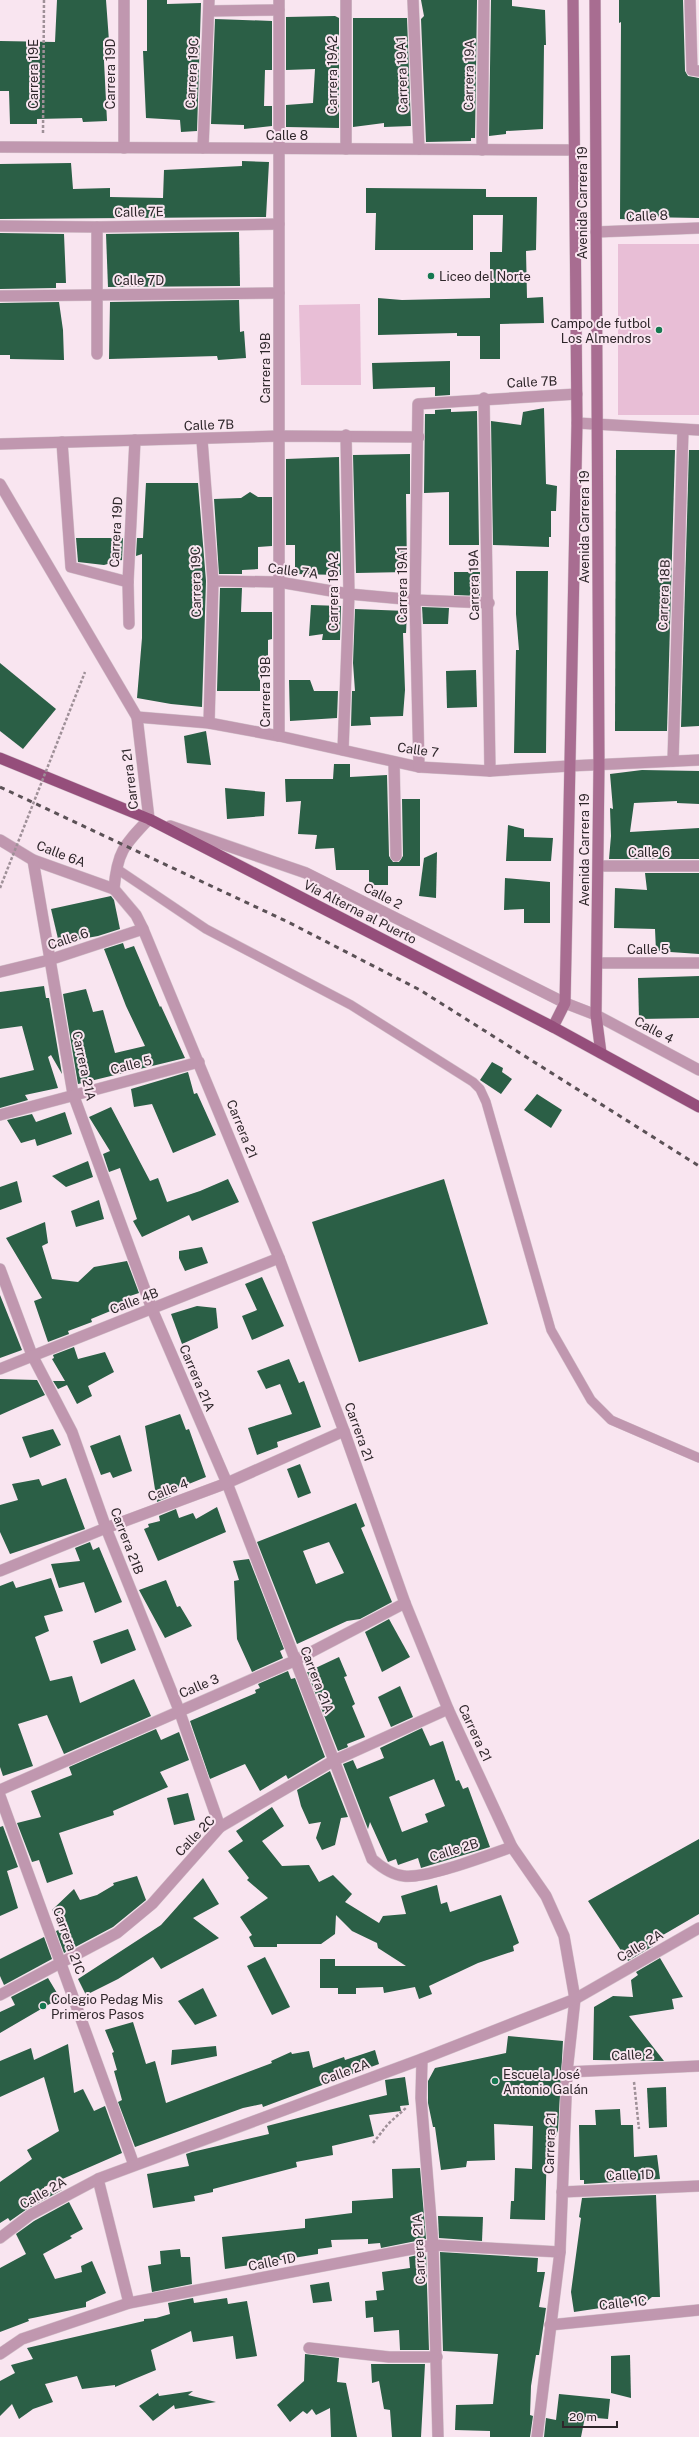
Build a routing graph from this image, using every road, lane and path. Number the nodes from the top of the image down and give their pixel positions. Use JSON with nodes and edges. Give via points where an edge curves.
{"nodes":[{"id":1,"x":44,"y":0,"type":"edge"},
{"id":2,"x":124,"y":0,"type":"edge"},
{"id":3,"x":346,"y":0,"type":"edge"},
{"id":4,"x":414,"y":0,"type":"edge"},
{"id":5,"x":484,"y":0,"type":"edge"},
{"id":6,"x":573,"y":0,"type":"edge"},
{"id":7,"x":595,"y":0,"type":"edge"},
{"id":8,"x":690,"y":0,"type":"edge"},
{"id":9,"x":209,"y":5,"type":"edge"},
{"id":10,"x":279,"y":5,"type":"edge"},
{"id":11,"x":696,"y":71,"type":"edge"},
{"id":12,"x":0,"y":147,"type":"edge"},
{"id":13,"x":43,"y":147,"type":"junction"},
{"id":14,"x":124,"y":148,"type":"junction"},
{"id":15,"x":203,"y":148,"type":"junction"},
{"id":16,"x":279,"y":149,"type":"junction"},
{"id":17,"x":346,"y":149,"type":"junction"},
{"id":18,"x":419,"y":149,"type":"junction"},
{"id":19,"x":482,"y":150,"type":"junction"},
{"id":20,"x":575,"y":150,"type":"junction"},
{"id":21,"x":279,"y":224,"type":"junction"},
{"id":22,"x":0,"y":226,"type":"edge"},
{"id":23,"x":97,"y":227,"type":"junction"},
{"id":24,"x":699,"y":228,"type":"edge"},
{"id":25,"x":596,"y":232,"type":"junction"},
{"id":26,"x":279,"y":293,"type":"junction"},
{"id":27,"x":97,"y":295,"type":"junction"},
{"id":28,"x":0,"y":296,"type":"edge"},
{"id":29,"x":97,"y":354,"type":"dead end"},
{"id":30,"x":577,"y":394,"type":"junction"},
{"id":31,"x":484,"y":398,"type":"junction"},
{"id":32,"x":418,"y":404,"type":"joint"},
{"id":33,"x":577,"y":423,"type":"junction"},
{"id":34,"x":598,"y":425,"type":"junction"},
{"id":35,"x":683,"y":430,"type":"junction"},
{"id":36,"x":699,"y":430,"type":"edge"},
{"id":37,"x":346,"y":435,"type":"junction"},
{"id":38,"x":279,"y":436,"type":"junction"},
{"id":39,"x":419,"y":437,"type":"junction"},
{"id":40,"x":135,"y":440,"type":"junction"},
{"id":41,"x":202,"y":440,"type":"junction"},
{"id":42,"x":62,"y":442,"type":"junction"},
{"id":43,"x":0,"y":444,"type":"edge"},
{"id":44,"x":0,"y":484,"type":"edge"},
{"id":45,"x":212,"y":581,"type":"junction"},
{"id":46,"x":128,"y":582,"type":"junction"},
{"id":47,"x":279,"y":582,"type":"junction"},
{"id":48,"x":349,"y":594,"type":"junction"},
{"id":49,"x":415,"y":600,"type":"junction"},
{"id":50,"x":489,"y":603,"type":"junction"},
{"id":51,"x":129,"y":624,"type":"dead end"},
{"id":52,"x":85,"y":672,"type":"dead end"},
{"id":53,"x":137,"y":717,"type":"junction"},
{"id":54,"x":209,"y":724,"type":"junction"},
{"id":55,"x":279,"y":736,"type":"junction"},
{"id":56,"x":343,"y":750,"type":"junction"},
{"id":57,"x":0,"y":758,"type":"edge"},
{"id":58,"x":699,"y":760,"type":"edge"},
{"id":59,"x":673,"y":761,"type":"junction"},
{"id":60,"x":394,"y":762,"type":"junction"},
{"id":61,"x":599,"y":764,"type":"junction"},
{"id":62,"x":419,"y":766,"type":"junction"},
{"id":63,"x":569,"y":766,"type":"junction"},
{"id":64,"x":490,"y":771,"type":"junction"},
{"id":65,"x":149,"y":819,"type":"junction"},
{"id":66,"x":0,"y":840,"type":"edge"},
{"id":67,"x":396,"y":856,"type":"dead end"},
{"id":68,"x":33,"y":860,"type":"junction"},
{"id":69,"x":599,"y":866,"type":"junction"},
{"id":70,"x":699,"y":866,"type":"edge"},
{"id":71,"x":117,"y":869,"type":"junction"},
{"id":72,"x":0,"y":888,"type":"edge"},
{"id":73,"x":114,"y":889,"type":"junction"},
{"id":74,"x":143,"y":930,"type":"junction"},
{"id":75,"x":49,"y":960,"type":"junction"},
{"id":76,"x":598,"y":963,"type":"junction"},
{"id":77,"x":699,"y":963,"type":"edge"},
{"id":78,"x":0,"y":972,"type":"edge"},
{"id":79,"x":564,"y":1003,"type":"junction"},
{"id":80,"x":596,"y":1015,"type":"junction"},
{"id":81,"x":553,"y":1027,"type":"junction"},
{"id":82,"x":600,"y":1053,"type":"junction"},
{"id":83,"x":199,"y":1062,"type":"junction"},
{"id":84,"x":699,"y":1070,"type":"edge"},
{"id":85,"x":73,"y":1094,"type":"junction"},
{"id":86,"x":699,"y":1107,"type":"edge"},
{"id":87,"x":0,"y":1115,"type":"edge"},
{"id":88,"x":278,"y":1258,"type":"junction"},
{"id":89,"x":0,"y":1269,"type":"edge"},
{"id":90,"x":152,"y":1309,"type":"junction"},
{"id":91,"x":32,"y":1355,"type":"junction"},
{"id":92,"x":0,"y":1369,"type":"edge"},
{"id":93,"x":344,"y":1431,"type":"junction"},
{"id":94,"x":699,"y":1458,"type":"edge"},
{"id":95,"x":227,"y":1483,"type":"junction"},
{"id":96,"x":106,"y":1528,"type":"junction"},
{"id":97,"x":0,"y":1571,"type":"edge"},
{"id":98,"x":405,"y":1603,"type":"junction"},
{"id":99,"x":294,"y":1661,"type":"junction"},
{"id":100,"x":448,"y":1709,"type":"junction"},
{"id":101,"x":179,"y":1710,"type":"junction"},
{"id":102,"x":333,"y":1761,"type":"junction"},
{"id":103,"x":0,"y":1790,"type":"edge"},
{"id":104,"x":0,"y":1796,"type":"edge"},
{"id":105,"x":220,"y":1827,"type":"junction"},
{"id":106,"x":512,"y":1847,"type":"junction"},
{"id":107,"x":404,"y":1876,"type":"joint"},
{"id":108,"x":699,"y":1928,"type":"edge"},
{"id":109,"x":62,"y":1964,"type":"junction"},
{"id":110,"x":0,"y":1995,"type":"edge"},
{"id":111,"x":575,"y":1999,"type":"junction"},
{"id":112,"x":422,"y":2059,"type":"junction"},
{"id":113,"x":699,"y":2066,"type":"edge"},
{"id":114,"x":633,"y":2068,"type":"junction"},
{"id":115,"x":567,"y":2072,"type":"junction"},
{"id":116,"x":421,"y":2098,"type":"junction"},
{"id":117,"x":639,"y":2129,"type":"dead end"},
{"id":118,"x":373,"y":2143,"type":"dead end"},
{"id":119,"x":134,"y":2165,"type":"junction"},
{"id":120,"x":98,"y":2179,"type":"junction"},
{"id":121,"x":699,"y":2186,"type":"edge"},
{"id":122,"x":562,"y":2192,"type":"junction"},
{"id":123,"x":0,"y":2238,"type":"edge"},
{"id":124,"x":434,"y":2245,"type":"junction"},
{"id":125,"x":560,"y":2252,"type":"junction"},
{"id":126,"x":129,"y":2303,"type":"junction"},
{"id":127,"x":699,"y":2310,"type":"edge"},
{"id":128,"x":550,"y":2325,"type":"junction"},
{"id":129,"x":309,"y":2348,"type":"dead end"},
{"id":130,"x":0,"y":2354,"type":"edge"},
{"id":131,"x":437,"y":2357,"type":"junction"},
{"id":132,"x":438,"y":2437,"type":"edge"},
{"id":133,"x":537,"y":2437,"type":"edge"}],
"edges":[{"from":1,"to":13,"type":"path","name":"Carrera 19E"},
{"from":2,"to":14,"type":"street","name":"Carrera 19D"},
{"from":3,"to":17,"type":"street","name":"Carrera 19A2"},
{"from":4,"to":18,"type":"street","name":"Carrera 19A1"},
{"from":5,"to":19,"type":"street","name":"Carrera 19A"},
{"from":6,"to":20,"type":"main road","name":"Avenida Carrera 19"},
{"from":7,"to":25,"type":"main road","name":"Avenida Carrera 19"},
{"from":8,"to":11,"type":"street"},
{"from":9,"to":10,"type":"street"},
{"from":9,"to":15,"type":"street","name":"Carrera 19C"},
{"from":10,"to":16,"type":"street","name":"Carrera 19B"},
{"from":12,"to":13,"type":"street","name":"Calle 8"},
{"from":13,"to":14,"type":"street","name":"Calle 8"},
{"from":14,"to":15,"type":"street","name":"Calle 8"},
{"from":15,"to":16,"type":"street","name":"Calle 8"},
{"from":16,"to":17,"type":"street","name":"Calle 8"},
{"from":16,"to":21,"type":"street","name":"Carrera 19B"},
{"from":17,"to":18,"type":"street","name":"Calle 8"},
{"from":18,"to":19,"type":"street","name":"Calle 8"},
{"from":19,"to":20,"type":"street","name":"Calle 8"},
{"from":20,"to":30,"type":"main road","name":"Avenida Carrera 19"},
{"from":21,"to":23,"type":"street","name":"Calle 7E"},
{"from":21,"to":26,"type":"street","name":"Carrera 19B"},
{"from":22,"to":23,"type":"street","name":"Calle 7E"},
{"from":23,"to":27,"type":"street"},
{"from":24,"to":25,"type":"street","name":"Calle 8"},
{"from":25,"to":34,"type":"main road","name":"Avenida Carrera 19"},
{"from":26,"to":27,"type":"street","name":"Calle 7D"},
{"from":26,"to":38,"type":"street","name":"Carrera 19B"},
{"from":27,"to":28,"type":"street","name":"Calle 7D"},
{"from":27,"to":29,"type":"street"},
{"from":30,"to":31,"type":"street","name":"Calle 7B"},
{"from":30,"to":33,"type":"main road","name":"Avenida Carrera 19"},
{"from":31,"to":32,"type":"street","name":"Calle 7B"},
{"from":31,"to":50,"type":"street","name":"Carrera 19A"},
{"from":32,"to":39,"type":"street","name":"Carrera 19A1"},
{"from":33,"to":34,"type":"street"},
{"from":33,"to":63,"type":"main road","name":"Avenida Carrera 19"},
{"from":34,"to":35,"type":"street"},
{"from":34,"to":61,"type":"main road","name":"Avenida Carrera 19"},
{"from":35,"to":36,"type":"street"},
{"from":35,"to":59,"type":"street","name":"Carrera 18B"},
{"from":37,"to":38,"type":"street","name":"Calle 7B"},
{"from":37,"to":39,"type":"street","name":"Calle 7B"},
{"from":37,"to":48,"type":"street","name":"Carrera 19A2"},
{"from":38,"to":41,"type":"street","name":"Calle 7B"},
{"from":38,"to":47,"type":"street","name":"Carrera 19B"},
{"from":39,"to":49,"type":"street","name":"Carrera 19A1"},
{"from":40,"to":41,"type":"street","name":"Calle 7B"},
{"from":40,"to":42,"type":"street","name":"Calle 7B"},
{"from":40,"to":46,"type":"street","name":"Carrera 19D"},
{"from":41,"to":45,"type":"street","name":"Carrera 19C"},
{"from":42,"to":43,"type":"street","name":"Calle 7B"},
{"from":42,"to":46,"type":"street","via":[[71,567]]},
{"from":44,"to":53,"type":"street","name":"Carrera 21"},
{"from":45,"to":47,"type":"street","name":"Calle 7A"},
{"from":45,"to":54,"type":"street","name":"Carrera 19C"},
{"from":46,"to":51,"type":"street","name":"Carrera 19D"},
{"from":47,"to":48,"type":"street","name":"Calle 7A"},
{"from":47,"to":55,"type":"street","name":"Carrera 19B"},
{"from":48,"to":49,"type":"street","name":"Calle 7A"},
{"from":48,"to":56,"type":"street","name":"Carrera 19A2"},
{"from":49,"to":50,"type":"street","name":"Calle 7A"},
{"from":49,"to":62,"type":"street","name":"Carrera 19A1"},
{"from":50,"to":64,"type":"street","name":"Carrera 19A"},
{"from":52,"to":72,"type":"path","bridge":true},
{"from":53,"to":54,"type":"street","name":"Calle 7"},
{"from":53,"to":65,"type":"street","name":"Carrera 21"},
{"from":54,"to":55,"type":"street","name":"Calle 7"},
{"from":55,"to":56,"type":"street","name":"Calle 7"},
{"from":56,"to":60,"type":"street","name":"Calle 7"},
{"from":57,"to":65,"type":"main road","name":"Vía Alterna al Puerto"},
{"from":58,"to":59,"type":"street","name":"Calle 7"},
{"from":59,"to":61,"type":"street","name":"Calle 7"},
{"from":60,"to":62,"type":"street","name":"Calle 7"},
{"from":60,"to":67,"type":"street"},
{"from":61,"to":63,"type":"street","name":"Calle 7"},
{"from":61,"to":69,"type":"main road","name":"Avenida Carrera 19"},
{"from":62,"to":64,"type":"street","name":"Calle 7"},
{"from":63,"to":64,"type":"street","name":"Calle 7"},
{"from":63,"to":79,"type":"main road","name":"Avenida Carrera 19"},
{"from":65,"to":71,"type":"street","name":"Carrera 21","via":[[125,845]]},
{"from":65,"to":79,"type":"street","name":"Calle 2","via":[[306,872]]},
{"from":65,"to":81,"type":"main road","name":"Vía Alterna al Puerto"},
{"from":66,"to":68,"type":"street","name":"Calle 6A"},
{"from":68,"to":73,"type":"street","name":"Calle 6A"},
{"from":68,"to":75,"type":"street","name":"Carrera 21A"},
{"from":69,"to":70,"type":"street","name":"Calle 6"},
{"from":69,"to":76,"type":"main road","name":"Avenida Carrera 19"},
{"from":71,"to":73,"type":"street","name":"Carrera 21"},
{"from":71,"to":94,"type":"lane","via":[[206,930],[351,1005],[473,1082],[480,1089],[486,1102],[551,1330],[592,1400],[611,1420]]},
{"from":73,"to":74,"type":"street","name":"Carrera 21","via":[[136,915]]},
{"from":74,"to":75,"type":"street","name":"Calle 6"},
{"from":74,"to":83,"type":"street","name":"Carrera 21"},
{"from":75,"to":78,"type":"street","name":"Calle 6"},
{"from":75,"to":85,"type":"street","name":"Carrera 21A"},
{"from":76,"to":77,"type":"street","name":"Calle 5"},
{"from":76,"to":80,"type":"main road","name":"Avenida Carrera 19"},
{"from":79,"to":80,"type":"street","name":"Calle 2"},
{"from":79,"to":81,"type":"main road","name":"Avenida Carrera 19"},
{"from":80,"to":82,"type":"main road","name":"Avenida Carrera 19"},
{"from":80,"to":84,"type":"street","name":"Calle 4"},
{"from":81,"to":82,"type":"main road","name":"Vía Alterna al Puerto"},
{"from":82,"to":86,"type":"main road","name":"Vía Alterna al Puerto"},
{"from":83,"to":85,"type":"street","name":"Calle 5"},
{"from":83,"to":88,"type":"street","name":"Carrera 21"},
{"from":85,"to":87,"type":"street","name":"Calle 5"},
{"from":85,"to":90,"type":"street","name":"Carrera 21A"},
{"from":88,"to":90,"type":"street","name":"Calle 4B"},
{"from":88,"to":93,"type":"street","name":"Carrera 21"},
{"from":89,"to":91,"type":"street","name":"Carrera 21B"},
{"from":90,"to":91,"type":"street","name":"Calle 4B"},
{"from":90,"to":95,"type":"street","name":"Carrera 21A"},
{"from":91,"to":92,"type":"street","name":"Calle 4B"},
{"from":91,"to":96,"type":"street","name":"Carrera 21B","via":[[72,1432]]},
{"from":93,"to":95,"type":"street","name":"Calle 4"},
{"from":93,"to":98,"type":"street","name":"Carrera 21"},
{"from":95,"to":96,"type":"street","name":"Calle 4"},
{"from":95,"to":99,"type":"street","name":"Carrera 21A"},
{"from":96,"to":97,"type":"street","name":"Calle 4"},
{"from":96,"to":101,"type":"street","name":"Carrera 21B"},
{"from":98,"to":99,"type":"street","name":"Calle 3"},
{"from":98,"to":100,"type":"street","name":"Carrera 21"},
{"from":99,"to":101,"type":"street","name":"Calle 3"},
{"from":99,"to":102,"type":"street","name":"Carrera 21A"},
{"from":100,"to":102,"type":"street","name":"Calle 2C"},
{"from":100,"to":106,"type":"street","name":"Carrera 21"},
{"from":101,"to":103,"type":"street","name":"Calle 3"},
{"from":101,"to":105,"type":"street","name":"Carrera 21B"},
{"from":102,"to":105,"type":"street","name":"Calle 2C"},
{"from":102,"to":107,"type":"street","name":"Carrera 21A","via":[[372,1859],[382,1868]]},
{"from":104,"to":109,"type":"street","name":"Carrera 21C"},
{"from":105,"to":109,"type":"street","name":"Calle 2C","via":[[152,1904],[117,1934]]},
{"from":106,"to":107,"type":"street","name":"Calle 2B","via":[[421,1875]]},
{"from":106,"to":111,"type":"street","name":"Carrera 21","via":[[546,1896],[564,1936]]},
{"from":108,"to":111,"type":"street","name":"Calle 2A"},
{"from":109,"to":110,"type":"street","name":"Calle 2C"},
{"from":109,"to":119,"type":"street","name":"Carrera 21C"},
{"from":111,"to":112,"type":"street","name":"Calle 2A"},
{"from":111,"to":115,"type":"street","name":"Carrera 21"},
{"from":112,"to":116,"type":"street","name":"Carrera 21A"},
{"from":112,"to":119,"type":"street","name":"Calle 2A"},
{"from":113,"to":114,"type":"street","name":"Calle 2"},
{"from":114,"to":115,"type":"street","name":"Calle 2"},
{"from":114,"to":117,"type":"path"},
{"from":115,"to":122,"type":"street","name":"Carrera 21"},
{"from":116,"to":118,"type":"path","via":[[398,2114]]},
{"from":116,"to":124,"type":"street","name":"Carrera 21A"},
{"from":119,"to":120,"type":"street","name":"Calle 2A"},
{"from":120,"to":123,"type":"street","name":"Calle 2A","via":[[30,2214]]},
{"from":120,"to":126,"type":"street"},
{"from":121,"to":122,"type":"street","name":"Calle 1D"},
{"from":122,"to":125,"type":"street","name":"Carrera 21"},
{"from":124,"to":125,"type":"street","name":"Calle 1D"},
{"from":124,"to":126,"type":"street","name":"Calle 1D"},
{"from":124,"to":131,"type":"street","name":"Carrera 21A"},
{"from":125,"to":128,"type":"street","name":"Carrera 21"},
{"from":126,"to":130,"type":"street","name":"Calle 1D","via":[[22,2339]]},
{"from":127,"to":128,"type":"street","name":"Calle 1C"},
{"from":128,"to":133,"type":"street","name":"Carrera 21"},
{"from":129,"to":131,"type":"street","via":[[389,2357]]},
{"from":131,"to":132,"type":"street","name":"Carrera 21A"}]}
